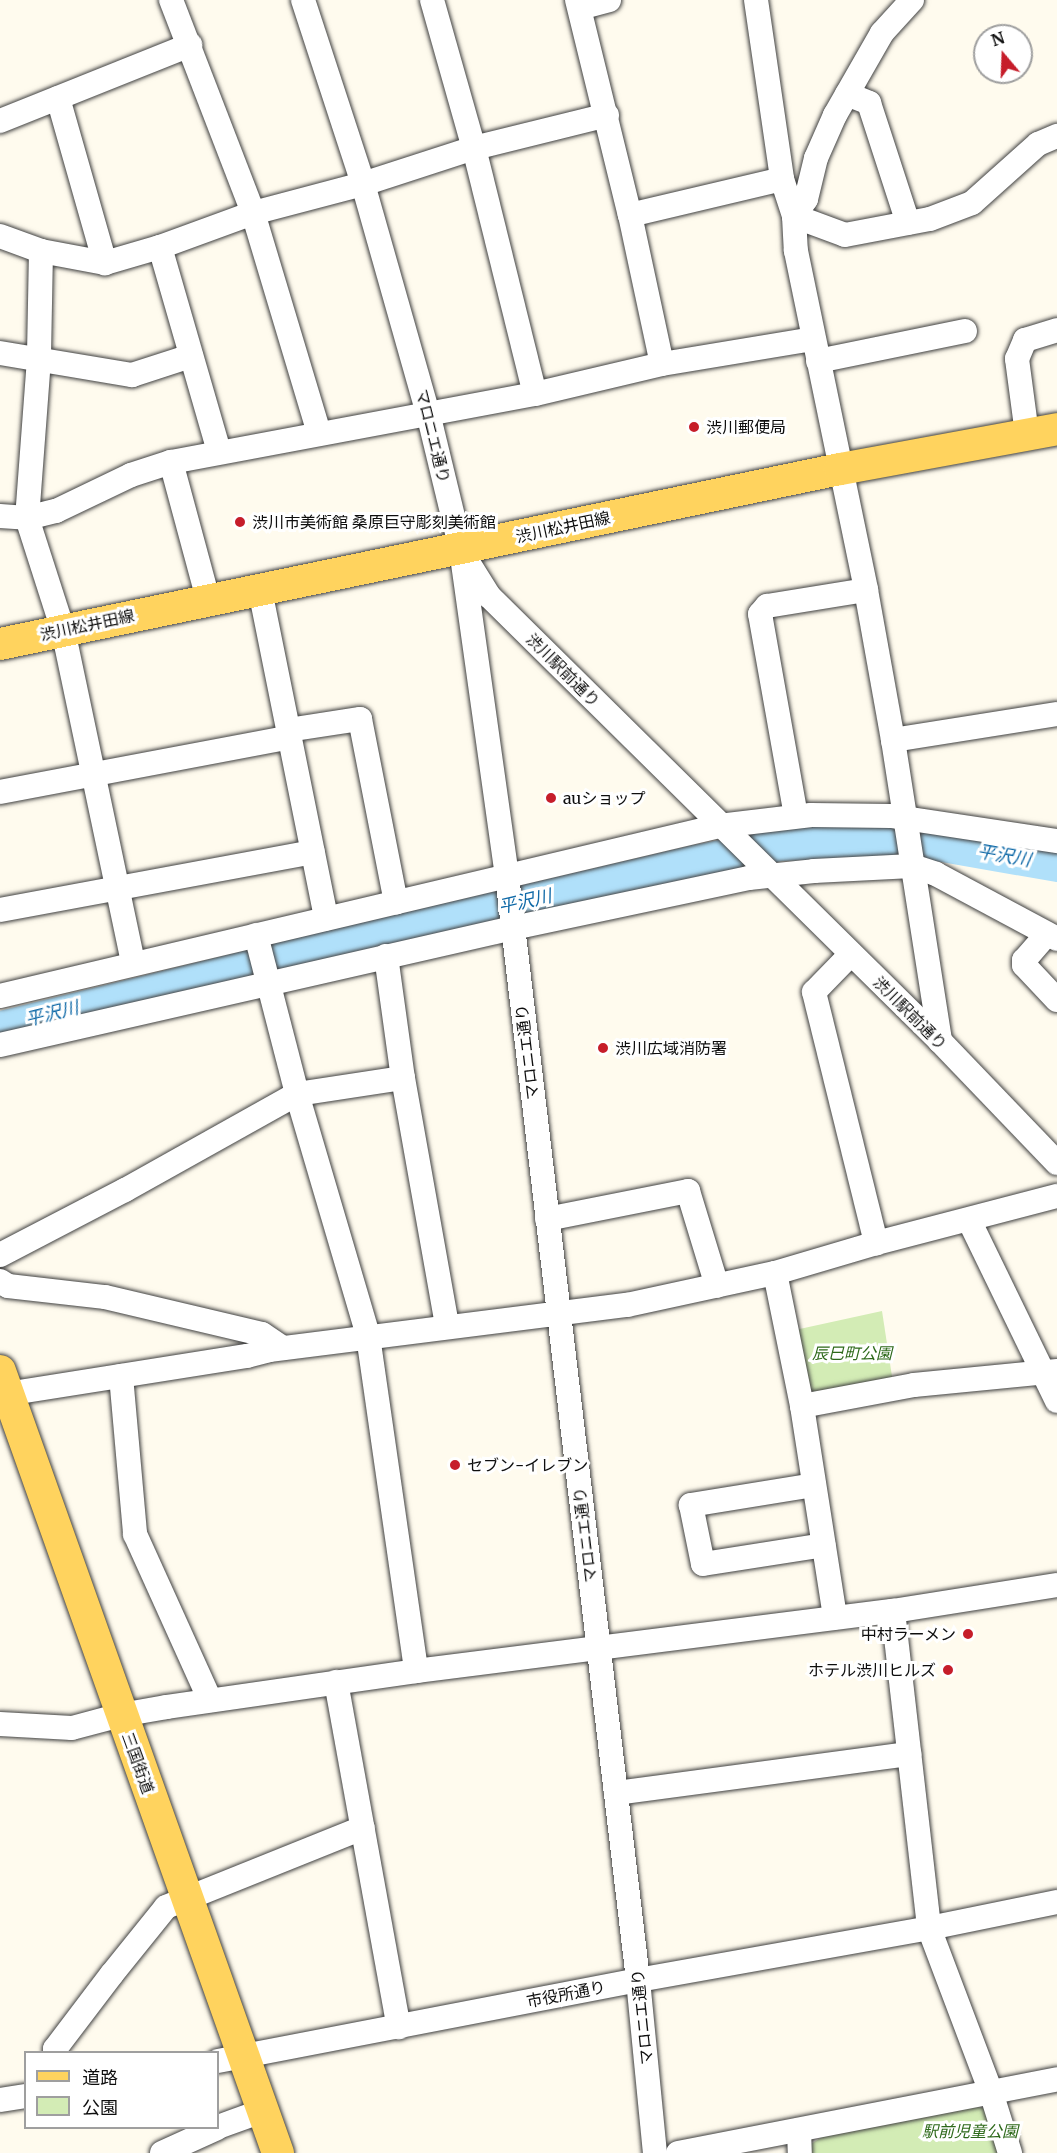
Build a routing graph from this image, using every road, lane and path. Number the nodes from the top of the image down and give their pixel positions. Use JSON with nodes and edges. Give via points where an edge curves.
{"nodes":[{"id":1,"x":171,"y":0,"type":"edge"},
{"id":2,"x":303,"y":0,"type":"edge"},
{"id":3,"x":432,"y":0,"type":"edge"},
{"id":4,"x":609,"y":0,"type":"edge"},
{"id":5,"x":756,"y":0,"type":"edge"},
{"id":6,"x":912,"y":0,"type":"edge"},
{"id":7,"x":579,"y":4,"type":"edge"},
{"id":8,"x":190,"y":45,"type":"junction"},
{"id":9,"x":847,"y":94,"type":"junction"},
{"id":10,"x":58,"y":98,"type":"junction"},
{"id":11,"x":607,"y":115,"type":"junction"},
{"id":12,"x":0,"y":121,"type":"edge"},
{"id":13,"x":1057,"y":136,"type":"edge"},
{"id":14,"x":474,"y":148,"type":"junction"},
{"id":15,"x":782,"y":179,"type":"junction"},
{"id":16,"x":363,"y":184,"type":"junction"},
{"id":17,"x":253,"y":213,"type":"junction"},
{"id":18,"x":630,"y":215,"type":"junction"},
{"id":19,"x":794,"y":216,"type":"junction"},
{"id":20,"x":908,"y":223,"type":"junction"},
{"id":21,"x":0,"y":236,"type":"edge"},
{"id":22,"x":160,"y":247,"type":"junction"},
{"id":23,"x":42,"y":251,"type":"junction"},
{"id":24,"x":105,"y":263,"type":"junction"},
{"id":25,"x":1057,"y":330,"type":"edge"},
{"id":26,"x":965,"y":331,"type":"dead end"},
{"id":27,"x":815,"y":350,"type":"junction"},
{"id":28,"x":0,"y":353,"type":"edge"},
{"id":29,"x":191,"y":356,"type":"junction"},
{"id":30,"x":39,"y":359,"type":"junction"},
{"id":31,"x":662,"y":364,"type":"junction"},
{"id":32,"x":535,"y":394,"type":"junction"},
{"id":33,"x":428,"y":413,"type":"junction"},
{"id":34,"x":1042,"y":431,"type":"edge"},
{"id":35,"x":319,"y":433,"type":"junction"},
{"id":36,"x":219,"y":452,"type":"junction"},
{"id":37,"x":171,"y":462,"type":"junction"},
{"id":38,"x":840,"y":469,"type":"junction"},
{"id":39,"x":0,"y":516,"type":"edge"},
{"id":40,"x":27,"y":518,"type":"junction"},
{"id":41,"x":460,"y":549,"type":"junction"},
{"id":42,"x":260,"y":590,"type":"junction"},
{"id":43,"x":866,"y":590,"type":"junction"},
{"id":44,"x":208,"y":599,"type":"junction"},
{"id":45,"x":63,"y":630,"type":"junction"},
{"id":46,"x":0,"y":644,"type":"edge"},
{"id":47,"x":1057,"y":714,"type":"edge"},
{"id":48,"x":289,"y":733,"type":"junction"},
{"id":49,"x":893,"y":740,"type":"junction"},
{"id":50,"x":93,"y":773,"type":"junction"},
{"id":51,"x":0,"y":792,"type":"edge"},
{"id":52,"x":796,"y":816,"type":"junction"},
{"id":53,"x":905,"y":820,"type":"junction"},
{"id":54,"x":723,"y":829,"type":"junction"},
{"id":55,"x":1057,"y":841,"type":"edge"},
{"id":56,"x":313,"y":852,"type":"junction"},
{"id":57,"x":912,"y":863,"type":"junction"},
{"id":58,"x":765,"y":871,"type":"junction"},
{"id":59,"x":507,"y":880,"type":"junction"},
{"id":60,"x":119,"y":886,"type":"junction"},
{"id":61,"x":396,"y":903,"type":"junction"},
{"id":62,"x":0,"y":910,"type":"edge"},
{"id":63,"x":326,"y":918,"type":"junction"},
{"id":64,"x":512,"y":922,"type":"junction"},
{"id":65,"x":1052,"y":937,"type":"edge"},
{"id":66,"x":257,"y":941,"type":"junction"},
{"id":67,"x":851,"y":954,"type":"junction"},
{"id":68,"x":386,"y":956,"type":"junction"},
{"id":69,"x":134,"y":963,"type":"junction"},
{"id":70,"x":268,"y":980,"type":"junction"},
{"id":71,"x":0,"y":996,"type":"edge"},
{"id":72,"x":1057,"y":1000,"type":"edge"},
{"id":73,"x":940,"y":1041,"type":"junction"},
{"id":74,"x":1,"y":1043,"type":"edge"},
{"id":75,"x":404,"y":1078,"type":"junction"},
{"id":76,"x":297,"y":1095,"type":"junction"},
{"id":77,"x":1057,"y":1163,"type":"edge"},
{"id":78,"x":1057,"y":1196,"type":"edge"},
{"id":79,"x":547,"y":1219,"type":"junction"},
{"id":80,"x":969,"y":1220,"type":"junction"},
{"id":81,"x":876,"y":1244,"type":"junction"},
{"id":82,"x":0,"y":1255,"type":"edge"},
{"id":83,"x":775,"y":1273,"type":"junction"},
{"id":84,"x":0,"y":1281,"type":"edge"},
{"id":85,"x":717,"y":1287,"type":"junction"},
{"id":86,"x":558,"y":1314,"type":"junction"},
{"id":87,"x":447,"y":1326,"type":"junction"},
{"id":88,"x":368,"y":1336,"type":"junction"},
{"id":89,"x":283,"y":1348,"type":"junction"},
{"id":90,"x":1049,"y":1371,"type":"edge"},
{"id":91,"x":121,"y":1376,"type":"junction"},
{"id":92,"x":3,"y":1386,"type":"edge"},
{"id":93,"x":1057,"y":1401,"type":"edge"},
{"id":94,"x":802,"y":1406,"type":"junction"},
{"id":95,"x":814,"y":1485,"type":"junction"},
{"id":96,"x":824,"y":1545,"type":"junction"},
{"id":97,"x":1057,"y":1585,"type":"edge"},
{"id":98,"x":893,"y":1611,"type":"junction"},
{"id":99,"x":835,"y":1617,"type":"junction"},
{"id":100,"x":599,"y":1648,"type":"junction"},
{"id":101,"x":416,"y":1671,"type":"junction"},
{"id":102,"x":336,"y":1682,"type":"junction"},
{"id":103,"x":210,"y":1700,"type":"junction"},
{"id":104,"x":121,"y":1714,"type":"junction"},
{"id":105,"x":0,"y":1724,"type":"edge"},
{"id":106,"x":909,"y":1754,"type":"junction"},
{"id":107,"x":616,"y":1793,"type":"junction"},
{"id":108,"x":363,"y":1828,"type":"junction"},
{"id":109,"x":186,"y":1897,"type":"junction"},
{"id":110,"x":1057,"y":1902,"type":"edge"},
{"id":111,"x":928,"y":1928,"type":"junction"},
{"id":112,"x":639,"y":1980,"type":"junction"},
{"id":113,"x":399,"y":2027,"type":"junction"},
{"id":114,"x":55,"y":2051,"type":"edge"},
{"id":115,"x":230,"y":2058,"type":"edge"},
{"id":116,"x":1057,"y":2079,"type":"edge"},
{"id":117,"x":991,"y":2092,"type":"junction"},
{"id":118,"x":24,"y":2096,"type":"edge"},
{"id":119,"x":0,"y":2100,"type":"edge"},
{"id":120,"x":262,"y":2111,"type":"junction"},
{"id":121,"x":219,"y":2126,"type":"edge"},
{"id":122,"x":213,"y":2129,"type":"edge"},
{"id":123,"x":799,"y":2141,"type":"edge"},
{"id":124,"x":162,"y":2153,"type":"edge"},
{"id":125,"x":278,"y":2153,"type":"edge"},
{"id":126,"x":655,"y":2153,"type":"edge"},
{"id":127,"x":678,"y":2153,"type":"edge"},
{"id":128,"x":1010,"y":2153,"type":"edge"}],
"edges":[{"from":1,"to":8,"type":"street"},
{"from":2,"to":16,"type":"street","name":"マロニエ通り"},
{"from":3,"to":14,"type":"street"},
{"from":4,"to":7,"type":"street"},
{"from":5,"to":15,"type":"street"},
{"from":6,"to":9,"type":"street","via":[[882,33]]},
{"from":7,"to":11,"type":"street"},
{"from":8,"to":10,"type":"street"},
{"from":8,"to":17,"type":"street"},
{"from":9,"to":19,"type":"street","via":[[816,158],[806,199]]},
{"from":9,"to":20,"type":"street","via":[[869,103]]},
{"from":10,"to":12,"type":"street"},
{"from":10,"to":24,"type":"street"},
{"from":11,"to":14,"type":"street"},
{"from":11,"to":18,"type":"street"},
{"from":13,"to":20,"type":"street","via":[[1038,144],[972,203]]},
{"from":14,"to":16,"type":"street"},
{"from":14,"to":32,"type":"street"},
{"from":15,"to":18,"type":"street"},
{"from":15,"to":19,"type":"street"},
{"from":16,"to":17,"type":"street"},
{"from":16,"to":33,"type":"street","name":"マロニエ通り"},
{"from":17,"to":22,"type":"street"},
{"from":17,"to":35,"type":"street"},
{"from":18,"to":31,"type":"street"},
{"from":19,"to":20,"type":"street","via":[[845,235]]},
{"from":19,"to":27,"type":"street","via":[[796,251]]},
{"from":21,"to":23,"type":"street"},
{"from":22,"to":24,"type":"street"},
{"from":22,"to":29,"type":"street"},
{"from":23,"to":24,"type":"street"},
{"from":23,"to":30,"type":"street"},
{"from":25,"to":34,"type":"street","via":[[1025,340],[1017,359]]},
{"from":26,"to":27,"type":"street"},
{"from":27,"to":31,"type":"street"},
{"from":27,"to":38,"type":"street"},
{"from":28,"to":30,"type":"street"},
{"from":29,"to":30,"type":"street","via":[[132,375]]},
{"from":29,"to":36,"type":"street"},
{"from":30,"to":40,"type":"street"},
{"from":31,"to":32,"type":"street"},
{"from":32,"to":33,"type":"street"},
{"from":33,"to":35,"type":"street"},
{"from":33,"to":41,"type":"street","name":"マロニエ通り"},
{"from":34,"to":38,"type":"main road","name":"渋川松井田線"},
{"from":35,"to":36,"type":"street"},
{"from":36,"to":37,"type":"street"},
{"from":37,"to":40,"type":"street","via":[[131,475],[56,511]]},
{"from":37,"to":44,"type":"street"},
{"from":38,"to":41,"type":"main road","name":"渋川松井田線"},
{"from":38,"to":43,"type":"street"},
{"from":39,"to":40,"type":"street"},
{"from":40,"to":45,"type":"street"},
{"from":41,"to":42,"type":"main road","name":"渋川松井田線"},
{"from":41,"to":54,"type":"street","name":"渋川駅前通り","via":[[489,596]]},
{"from":41,"to":59,"type":"street","name":"マロニエ通り"},
{"from":42,"to":44,"type":"main road","name":"渋川松井田線"},
{"from":42,"to":48,"type":"street"},
{"from":43,"to":49,"type":"street"},
{"from":43,"to":52,"type":"street","via":[[767,606],[760,614]]},
{"from":44,"to":45,"type":"main road","name":"渋川松井田線"},
{"from":45,"to":46,"type":"main road","name":"渋川松井田線"},
{"from":45,"to":50,"type":"street"},
{"from":47,"to":49,"type":"street"},
{"from":48,"to":50,"type":"street"},
{"from":48,"to":56,"type":"street"},
{"from":48,"to":61,"type":"street","via":[[360,719]]},
{"from":49,"to":53,"type":"street"},
{"from":50,"to":51,"type":"street"},
{"from":50,"to":60,"type":"street"},
{"from":52,"to":53,"type":"street"},
{"from":52,"to":54,"type":"street"},
{"from":53,"to":55,"type":"street"},
{"from":53,"to":57,"type":"street"},
{"from":54,"to":58,"type":"street","name":"渋川駅前通り"},
{"from":54,"to":59,"type":"street"},
{"from":56,"to":60,"type":"street"},
{"from":56,"to":63,"type":"street"},
{"from":57,"to":58,"type":"street"},
{"from":57,"to":65,"type":"street"},
{"from":57,"to":73,"type":"street"},
{"from":58,"to":64,"type":"street"},
{"from":58,"to":67,"type":"street","name":"渋川駅前通り"},
{"from":59,"to":61,"type":"street"},
{"from":59,"to":64,"type":"street","name":"マロニエ通り"},
{"from":60,"to":62,"type":"street"},
{"from":60,"to":69,"type":"street"},
{"from":61,"to":63,"type":"street"},
{"from":63,"to":66,"type":"street"},
{"from":64,"to":68,"type":"street"},
{"from":64,"to":79,"type":"street","name":"マロニエ通り"},
{"from":65,"to":72,"type":"street","via":[[1024,960],[1024,965]]},
{"from":66,"to":69,"type":"street"},
{"from":66,"to":70,"type":"street"},
{"from":67,"to":73,"type":"street","name":"渋川駅前通り"},
{"from":67,"to":81,"type":"street","via":[[814,992]]},
{"from":68,"to":70,"type":"street"},
{"from":68,"to":75,"type":"street"},
{"from":69,"to":71,"type":"street"},
{"from":70,"to":74,"type":"street"},
{"from":70,"to":76,"type":"street"},
{"from":73,"to":77,"type":"street","name":"渋川駅前通り"},
{"from":75,"to":76,"type":"street"},
{"from":75,"to":87,"type":"street"},
{"from":76,"to":82,"type":"street"},
{"from":76,"to":88,"type":"street"},
{"from":78,"to":80,"type":"street"},
{"from":79,"to":85,"type":"street","via":[[688,1191]]},
{"from":79,"to":86,"type":"street","name":"マロニエ通り"},
{"from":80,"to":81,"type":"street"},
{"from":80,"to":90,"type":"street"},
{"from":81,"to":83,"type":"street"},
{"from":83,"to":85,"type":"street"},
{"from":83,"to":94,"type":"street"},
{"from":84,"to":89,"type":"street","via":[[8,1286],[105,1297],[262,1334]]},
{"from":85,"to":86,"type":"street"},
{"from":86,"to":87,"type":"street"},
{"from":86,"to":100,"type":"street","name":"マロニエ通り"},
{"from":87,"to":88,"type":"street"},
{"from":88,"to":89,"type":"street"},
{"from":88,"to":101,"type":"street"},
{"from":89,"to":91,"type":"street"},
{"from":90,"to":93,"type":"street"},
{"from":90,"to":94,"type":"street","via":[[914,1385]]},
{"from":91,"to":92,"type":"street"},
{"from":91,"to":103,"type":"street","via":[[135,1534]]},
{"from":92,"to":104,"type":"main road","name":"三国街道"},
{"from":94,"to":95,"type":"street"},
{"from":95,"to":96,"type":"street"},
{"from":95,"to":96,"type":"street","via":[[691,1504],[703,1564]]},
{"from":96,"to":99,"type":"street"},
{"from":97,"to":98,"type":"street"},
{"from":98,"to":99,"type":"street"},
{"from":98,"to":106,"type":"street"},
{"from":99,"to":100,"type":"street"},
{"from":100,"to":101,"type":"street"},
{"from":100,"to":107,"type":"street","name":"マロニエ通り"},
{"from":101,"to":102,"type":"street"},
{"from":102,"to":103,"type":"street"},
{"from":102,"to":108,"type":"street"},
{"from":103,"to":104,"type":"street"},
{"from":104,"to":105,"type":"street","via":[[72,1728]]},
{"from":104,"to":109,"type":"main road","name":"三国街道"},
{"from":106,"to":107,"type":"street"},
{"from":106,"to":111,"type":"street"},
{"from":107,"to":112,"type":"street","name":"マロニエ通り"},
{"from":108,"to":109,"type":"street"},
{"from":108,"to":113,"type":"street"},
{"from":109,"to":114,"type":"street","via":[[166,1906]]},
{"from":109,"to":115,"type":"main road","name":"三国街道"},
{"from":110,"to":111,"type":"street","name":"市役所通り"},
{"from":111,"to":112,"type":"street","name":"市役所通り"},
{"from":111,"to":117,"type":"street"},
{"from":112,"to":113,"type":"street","name":"市役所通り"},
{"from":112,"to":126,"type":"street","name":"マロニエ通り"},
{"from":113,"to":115,"type":"street","name":"市役所通り"},
{"from":115,"to":120,"type":"main road","name":"三国街道"},
{"from":116,"to":117,"type":"street"},
{"from":117,"to":123,"type":"street"},
{"from":117,"to":128,"type":"street"},
{"from":118,"to":119,"type":"street"},
{"from":120,"to":121,"type":"street"},
{"from":120,"to":125,"type":"main road","name":"三国街道"},
{"from":122,"to":124,"type":"street"},
{"from":123,"to":127,"type":"street"}]}
